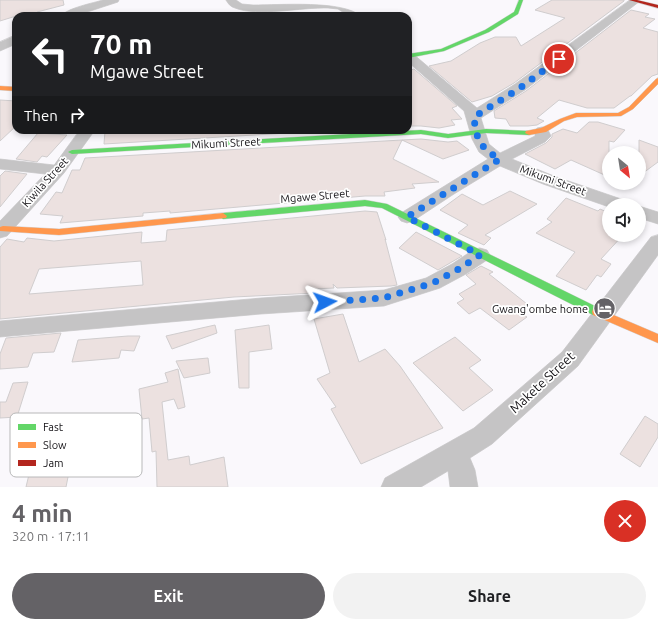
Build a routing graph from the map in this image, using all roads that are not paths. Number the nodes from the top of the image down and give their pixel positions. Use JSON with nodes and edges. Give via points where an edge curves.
{"nodes":[{"id":1,"x":114,"y":0,"type":"edge"},
{"id":2,"x":231,"y":0,"type":"edge"},
{"id":3,"x":521,"y":0,"type":"edge"},
{"id":4,"x":633,"y":0,"type":"edge"},
{"id":5,"x":336,"y":3,"type":"edge"},
{"id":6,"x":658,"y":7,"type":"edge"},
{"id":7,"x":76,"y":12,"type":"edge"},
{"id":8,"x":303,"y":12,"type":"edge"},
{"id":9,"x":350,"y":12,"type":"edge"},
{"id":10,"x":12,"y":41,"type":"edge"},
{"id":11,"x":0,"y":47,"type":"edge"},
{"id":12,"x":412,"y":55,"type":"edge"},
{"id":13,"x":412,"y":59,"type":"edge"},
{"id":14,"x":655,"y":87,"type":"edge"},
{"id":15,"x":0,"y":88,"type":"edge"},
{"id":16,"x":12,"y":89,"type":"edge"},
{"id":17,"x":474,"y":124,"type":"junction"},
{"id":18,"x":542,"y":131,"type":"junction"},
{"id":19,"x":412,"y":133,"type":"edge"},
{"id":20,"x":85,"y":134,"type":"edge"},
{"id":21,"x":386,"y":134,"type":"edge"},
{"id":22,"x":72,"y":152,"type":"junction"},
{"id":23,"x":500,"y":159,"type":"junction"},
{"id":24,"x":0,"y":164,"type":"edge"},
{"id":25,"x":58,"y":170,"type":"junction"},
{"id":26,"x":602,"y":198,"type":"edge"},
{"id":27,"x":646,"y":214,"type":"edge"},
{"id":28,"x":407,"y":217,"type":"junction"},
{"id":29,"x":658,"y":218,"type":"edge"},
{"id":30,"x":2,"y":231,"type":"edge"},
{"id":31,"x":658,"y":241,"type":"edge"},
{"id":32,"x":480,"y":255,"type":"junction"},
{"id":33,"x":604,"y":316,"type":"junction"},
{"id":34,"x":0,"y":328,"type":"edge"},
{"id":35,"x":658,"y":339,"type":"edge"},
{"id":36,"x":454,"y":452,"type":"junction"},
{"id":37,"x":395,"y":487,"type":"edge"},
{"id":38,"x":464,"y":487,"type":"edge"}],
"edges":[{"from":1,"to":7,"type":"street"},
{"from":2,"to":5,"type":"street","via":[[240,7]]},
{"from":3,"to":12,"type":"street","via":[[516,13],[487,31],[442,50]]},
{"from":4,"to":6,"type":"street"},
{"from":4,"to":17,"type":"street"},
{"from":5,"to":8,"type":"street"},
{"from":5,"to":9,"type":"street"},
{"from":10,"to":11,"type":"street"},
{"from":13,"to":17,"type":"street","name":"Mikumi Street","via":[[471,109]]},
{"from":14,"to":18,"type":"street","via":[[631,108],[619,114],[576,115]]},
{"from":15,"to":16,"type":"street"},
{"from":17,"to":18,"type":"street","via":[[502,131]]},
{"from":17,"to":19,"type":"street","name":"Mikumi Street","via":[[448,136]]},
{"from":17,"to":23,"type":"street","name":"Mikumi Street","via":[[487,151]]},
{"from":18,"to":23,"type":"street","via":[[543,136],[540,139]]},
{"from":20,"to":22,"type":"street","name":"Kiwila Street"},
{"from":21,"to":22,"type":"street","name":"Mikumi Street"},
{"from":22,"to":25,"type":"street","name":"Kiwila Street"},
{"from":23,"to":26,"type":"street","name":"Mikumi Street"},
{"from":23,"to":28,"type":"street"},
{"from":24,"to":25,"type":"street"},
{"from":25,"to":30,"type":"street","name":"Kiwila Street"},
{"from":27,"to":29,"type":"street"},
{"from":28,"to":30,"type":"street","name":"Mgawe Street","via":[[384,206],[365,203],[59,232]]},
{"from":28,"to":32,"type":"street","name":"Mgawe Street"},
{"from":31,"to":33,"type":"street","name":"Makete Street"},
{"from":32,"to":33,"type":"street","name":"Mgawe Street"},
{"from":32,"to":34,"type":"street","via":[[433,283],[384,298]]},
{"from":33,"to":35,"type":"street","name":"Mgawe Street"},
{"from":33,"to":36,"type":"street","name":"Makete Street","via":[[570,359],[483,436]]},
{"from":36,"to":37,"type":"street","name":"Makete Street"},
{"from":36,"to":38,"type":"street"}]}
